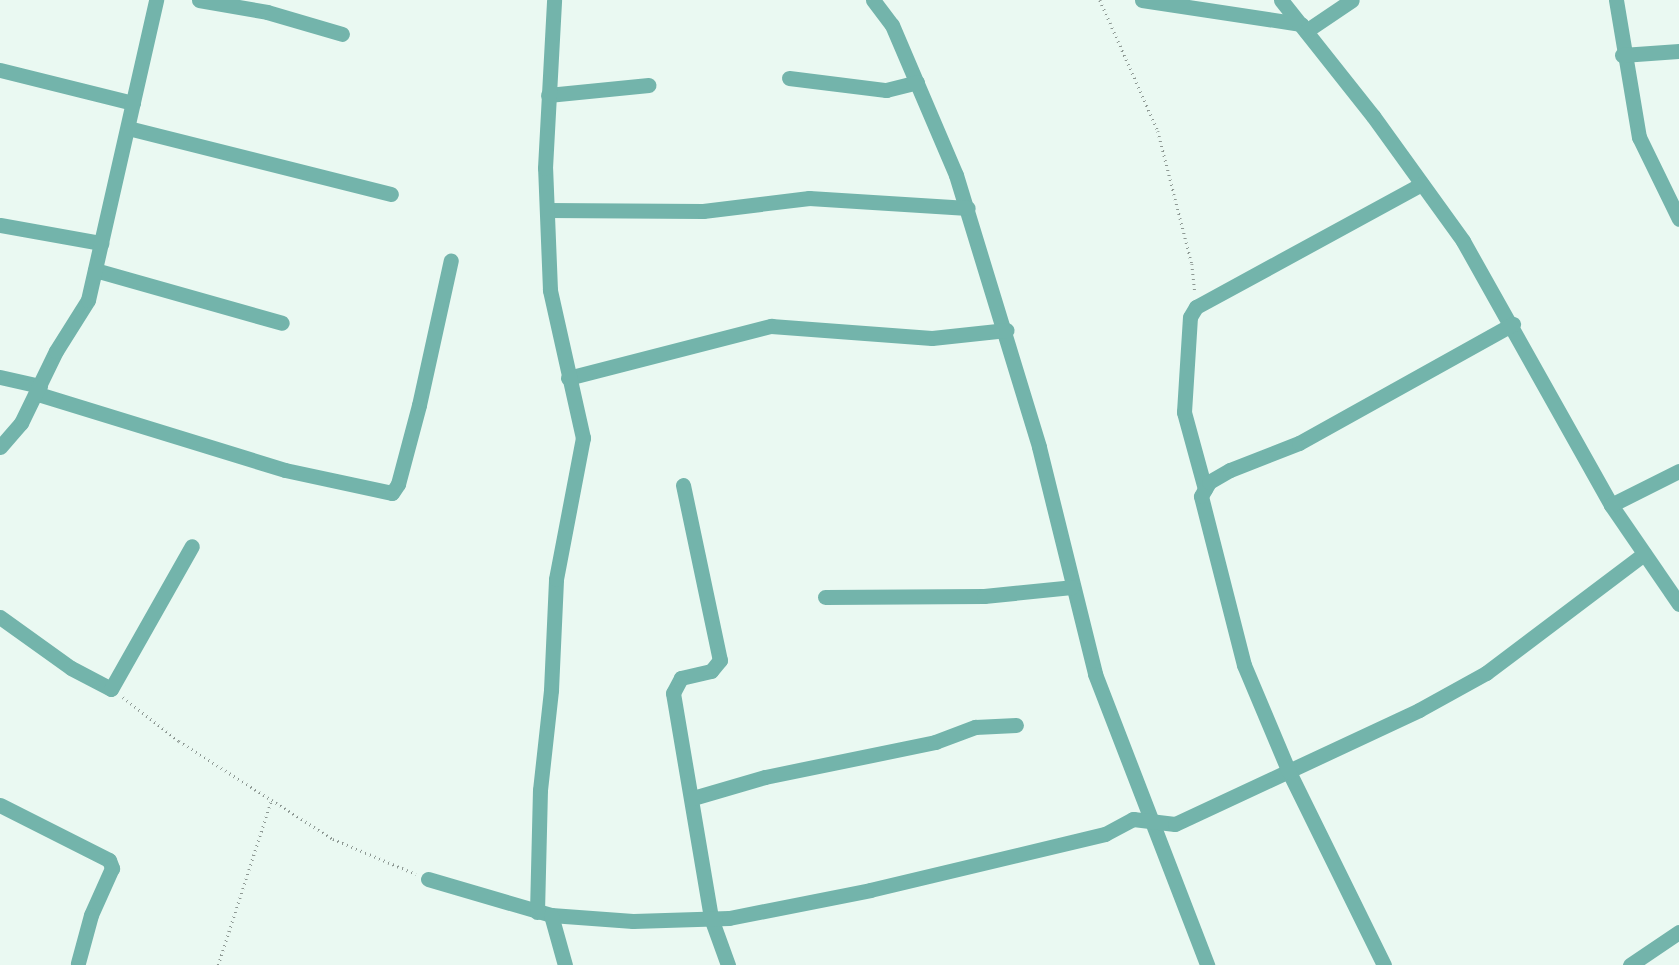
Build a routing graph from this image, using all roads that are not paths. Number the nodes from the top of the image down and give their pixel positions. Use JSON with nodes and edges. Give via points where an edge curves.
{"nodes":[{"id":1,"x":156,"y":0,"type":"edge"},
{"id":2,"x":200,"y":0,"type":"edge"},
{"id":3,"x":554,"y":0,"type":"edge"},
{"id":4,"x":873,"y":0,"type":"edge"},
{"id":5,"x":1142,"y":0,"type":"edge"},
{"id":6,"x":1276,"y":0,"type":"edge"},
{"id":7,"x":1281,"y":0,"type":"edge"},
{"id":8,"x":1352,"y":0,"type":"edge"},
{"id":9,"x":1616,"y":0,"type":"edge"},
{"id":10,"x":1262,"y":18,"type":"junction"},
{"id":11,"x":1303,"y":27,"type":"junction"},
{"id":12,"x":342,"y":34,"type":"dead end"},
{"id":13,"x":1679,"y":51,"type":"edge"},
{"id":14,"x":1622,"y":55,"type":"junction"},
{"id":15,"x":0,"y":70,"type":"edge"},
{"id":16,"x":789,"y":78,"type":"dead end"},
{"id":17,"x":917,"y":82,"type":"junction"},
{"id":18,"x":649,"y":85,"type":"dead end"},
{"id":19,"x":548,"y":95,"type":"junction"},
{"id":20,"x":133,"y":103,"type":"junction"},
{"id":21,"x":128,"y":128,"type":"junction"},
{"id":22,"x":1422,"y":184,"type":"junction"},
{"id":23,"x":390,"y":194,"type":"dead end"},
{"id":24,"x":968,"y":208,"type":"junction"},
{"id":25,"x":547,"y":210,"type":"junction"},
{"id":26,"x":1679,"y":219,"type":"edge"},
{"id":27,"x":0,"y":225,"type":"edge"},
{"id":28,"x":101,"y":243,"type":"junction"},
{"id":29,"x":451,"y":260,"type":"dead end"},
{"id":30,"x":95,"y":270,"type":"junction"},
{"id":31,"x":282,"y":323,"type":"dead end"},
{"id":32,"x":1513,"y":324,"type":"junction"},
{"id":33,"x":1006,"y":330,"type":"junction"},
{"id":34,"x":0,"y":377,"type":"edge"},
{"id":35,"x":568,"y":378,"type":"junction"},
{"id":36,"x":39,"y":390,"type":"junction"},
{"id":37,"x":0,"y":447,"type":"edge"},
{"id":38,"x":1679,"y":471,"type":"edge"},
{"id":39,"x":683,"y":485,"type":"dead end"},
{"id":40,"x":1205,"y":490,"type":"junction"},
{"id":41,"x":1611,"y":505,"type":"junction"},
{"id":42,"x":192,"y":546,"type":"dead end"},
{"id":43,"x":1644,"y":554,"type":"junction"},
{"id":44,"x":1072,"y":587,"type":"junction"},
{"id":45,"x":825,"y":598,"type":"dead end"},
{"id":46,"x":1679,"y":604,"type":"edge"},
{"id":47,"x":0,"y":617,"type":"edge"},
{"id":48,"x":1016,"y":725,"type":"dead end"},
{"id":49,"x":1289,"y":772,"type":"junction"},
{"id":50,"x":693,"y":798,"type":"junction"},
{"id":51,"x":0,"y":805,"type":"edge"},
{"id":52,"x":1152,"y":823,"type":"junction"},
{"id":53,"x":428,"y":879,"type":"road end"},
{"id":54,"x":544,"y":913,"type":"junction"},
{"id":55,"x":711,"y":918,"type":"junction"},
{"id":56,"x":1679,"y":932,"type":"edge"},
{"id":57,"x":78,"y":963,"type":"dead end"},
{"id":58,"x":565,"y":965,"type":"edge"},
{"id":59,"x":728,"y":965,"type":"edge"},
{"id":60,"x":1207,"y":965,"type":"edge"},
{"id":61,"x":1384,"y":965,"type":"edge"},
{"id":62,"x":1630,"y":965,"type":"edge"}],
"edges":[{"from":1,"to":20,"type":"street"},
{"from":2,"to":12,"type":"street","via":[[267,12]]},
{"from":3,"to":19,"type":"street"},
{"from":4,"to":17,"type":"street","via":[[892,25]]},
{"from":5,"to":10,"type":"street"},
{"from":6,"to":10,"type":"street"},
{"from":7,"to":11,"type":"street"},
{"from":8,"to":11,"type":"street"},
{"from":9,"to":14,"type":"street"},
{"from":10,"to":11,"type":"street"},
{"from":11,"to":22,"type":"street"},
{"from":13,"to":14,"type":"street"},
{"from":14,"to":26,"type":"street","via":[[1639,137]]},
{"from":15,"to":20,"type":"street"},
{"from":16,"to":17,"type":"street","via":[[886,90]]},
{"from":17,"to":24,"type":"street"},
{"from":18,"to":19,"type":"street"},
{"from":19,"to":25,"type":"street"},
{"from":20,"to":21,"type":"street"},
{"from":21,"to":23,"type":"street"},
{"from":21,"to":28,"type":"street"},
{"from":22,"to":32,"type":"street"},
{"from":22,"to":40,"type":"street","via":[[1196,307],[1190,318],[1184,412]]},
{"from":24,"to":25,"type":"street","via":[[809,198],[703,211]]},
{"from":24,"to":33,"type":"street"},
{"from":25,"to":35,"type":"street","via":[[550,290]]},
{"from":27,"to":28,"type":"street"},
{"from":28,"to":30,"type":"street"},
{"from":29,"to":36,"type":"street","via":[[419,405],[392,493],[285,470]]},
{"from":30,"to":31,"type":"street"},
{"from":30,"to":36,"type":"street","via":[[88,300],[56,351]]},
{"from":32,"to":40,"type":"street","via":[[1307,439],[1230,470],[1208,482]]},
{"from":32,"to":41,"type":"street"},
{"from":33,"to":35,"type":"street","via":[[924,338],[771,326]]},
{"from":33,"to":44,"type":"street"},
{"from":34,"to":36,"type":"street"},
{"from":35,"to":54,"type":"street","via":[[583,438],[556,579],[551,690],[540,790]]},
{"from":36,"to":37,"type":"street"},
{"from":38,"to":41,"type":"street"},
{"from":39,"to":50,"type":"street","via":[[720,660],[711,671],[681,678],[673,693]]},
{"from":40,"to":49,"type":"street","via":[[1201,496],[1244,665]]},
{"from":41,"to":43,"type":"street"},
{"from":42,"to":47,"type":"street","via":[[110,689],[71,668]]},
{"from":43,"to":46,"type":"street"},
{"from":43,"to":49,"type":"street","via":[[1486,673]]},
{"from":44,"to":45,"type":"street","via":[[984,596]]},
{"from":44,"to":52,"type":"street","via":[[1105,703]]},
{"from":48,"to":50,"type":"street","via":[[976,727],[935,742],[765,777]]},
{"from":49,"to":52,"type":"street","via":[[1174,824]]},
{"from":49,"to":61,"type":"street"},
{"from":50,"to":55,"type":"street"},
{"from":51,"to":57,"type":"street","via":[[110,860],[112,868],[91,915]]},
{"from":52,"to":55,"type":"street","via":[[1133,818],[1105,834],[870,890]]},
{"from":52,"to":60,"type":"street"},
{"from":53,"to":54,"type":"street"},
{"from":54,"to":55,"type":"street","via":[[632,921]]},
{"from":54,"to":58,"type":"street"},
{"from":55,"to":59,"type":"street"},
{"from":56,"to":62,"type":"street"}]}
